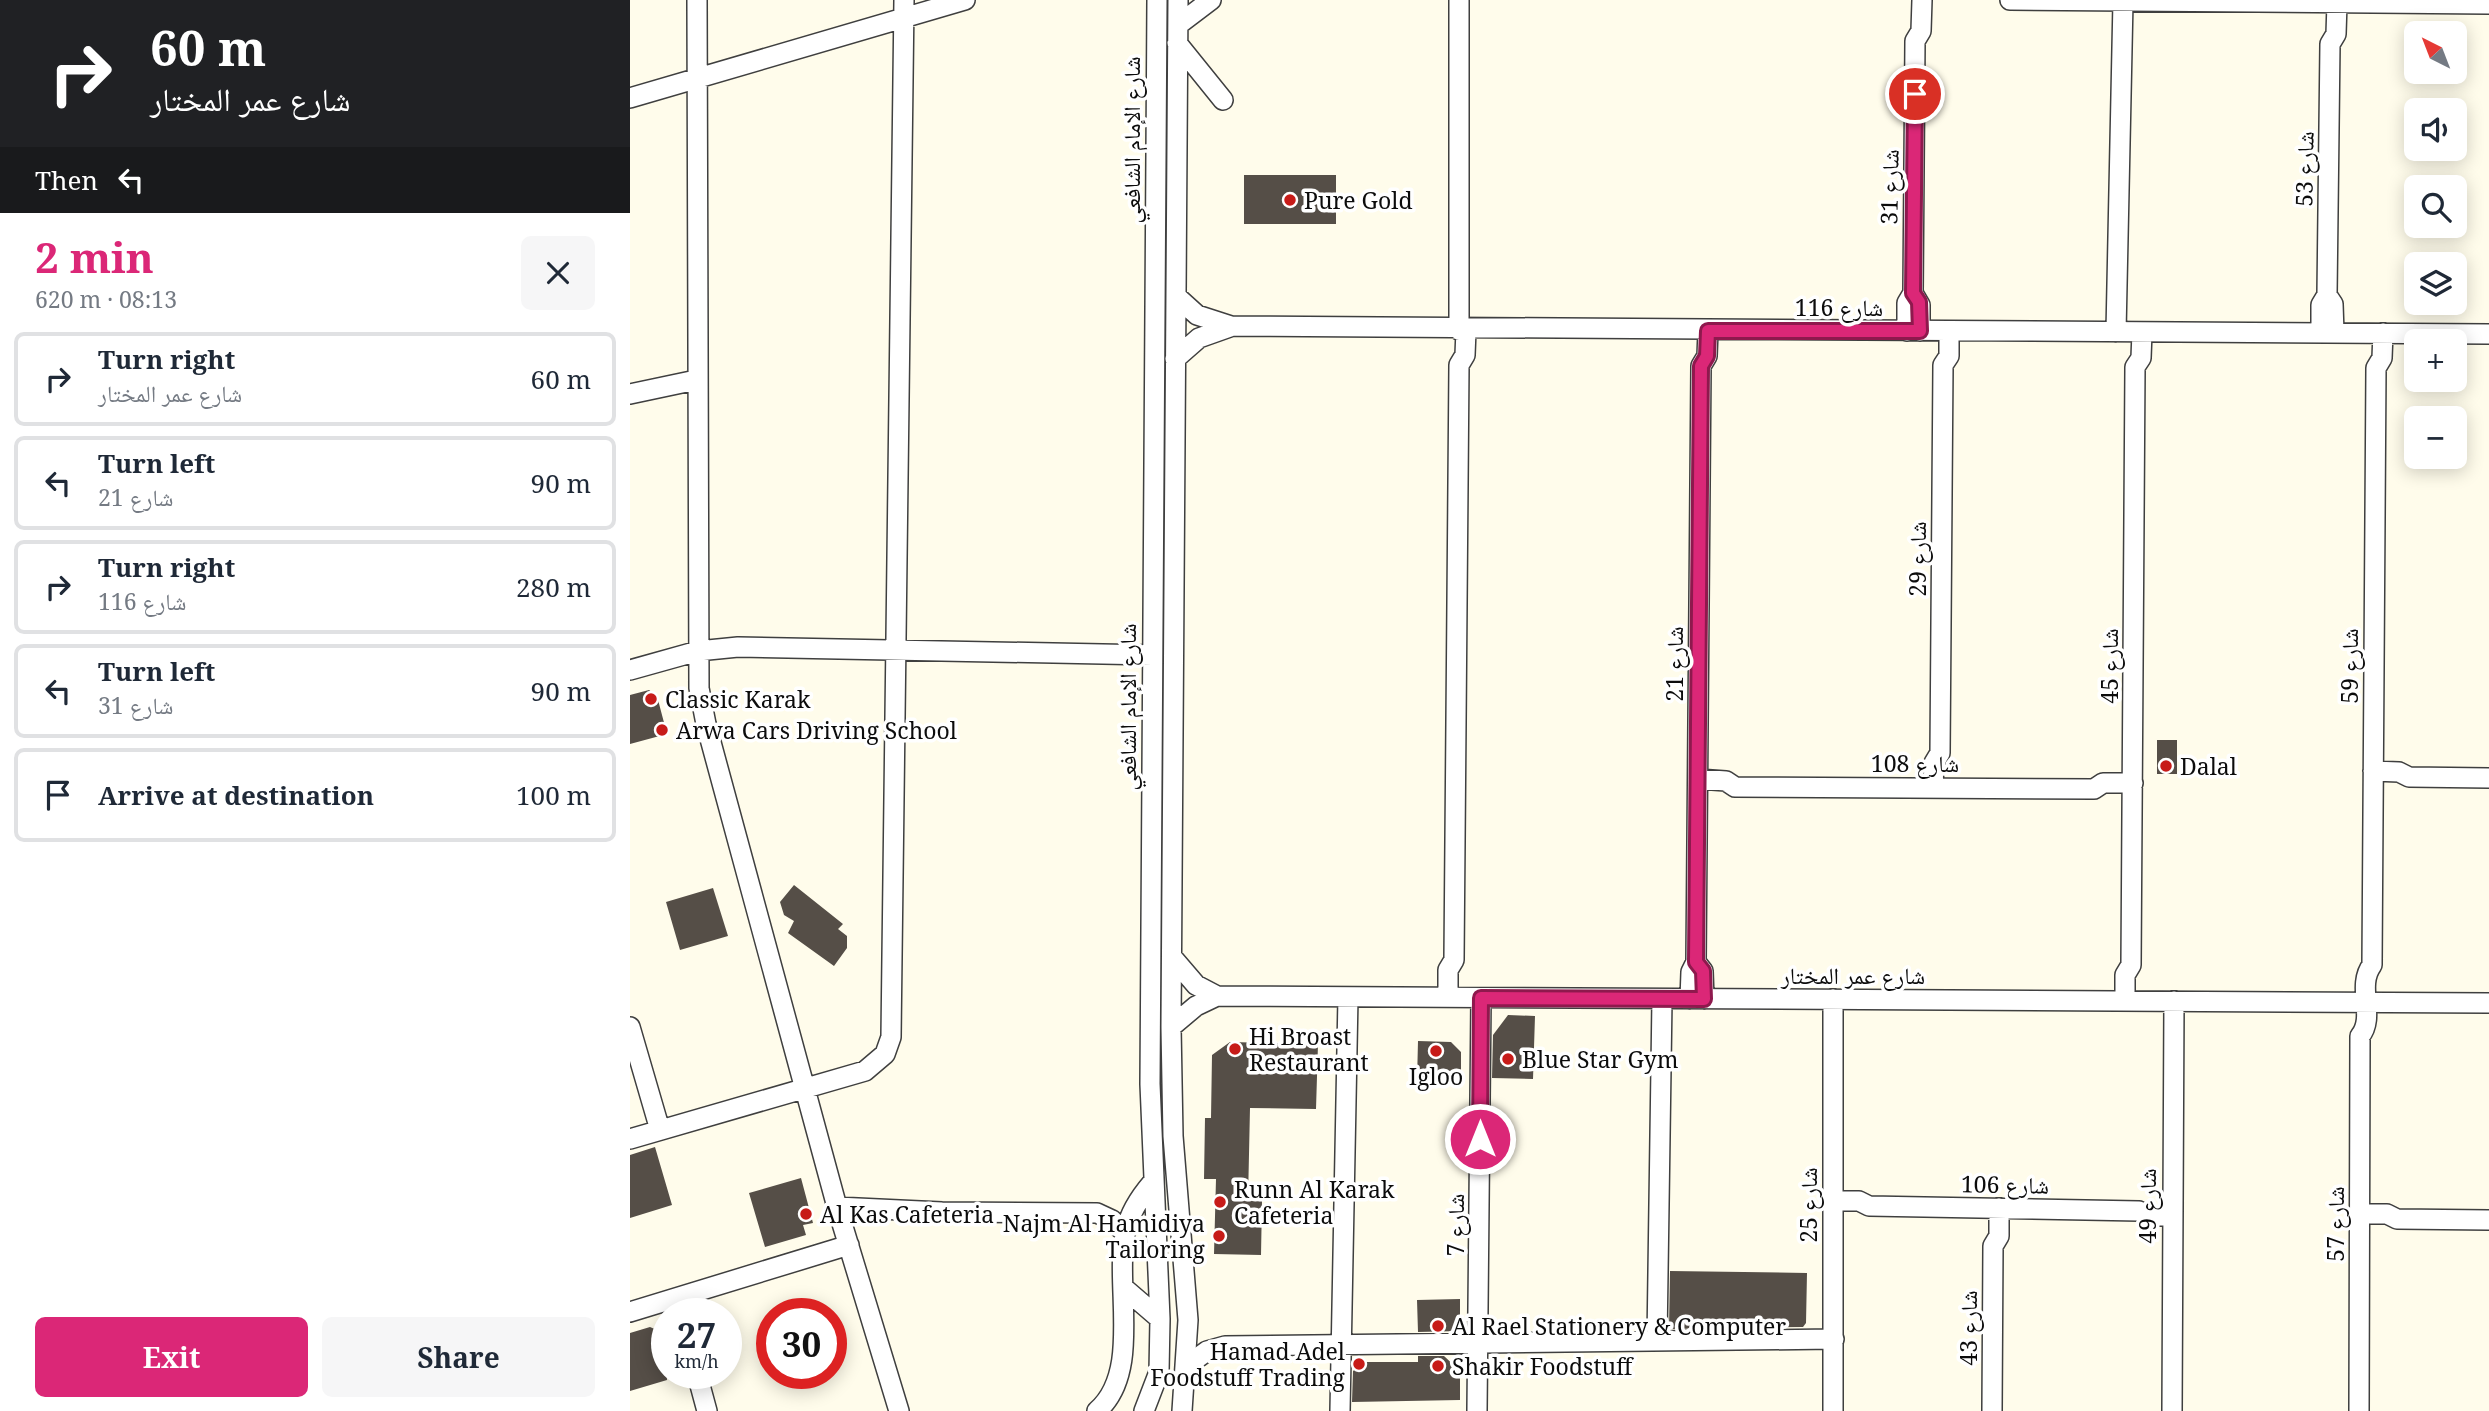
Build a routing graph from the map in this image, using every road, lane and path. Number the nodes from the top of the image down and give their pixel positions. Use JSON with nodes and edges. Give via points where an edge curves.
{"nodes":[{"id":1,"x":696,"y":0,"type":"edge"},
{"id":2,"x":965,"y":0,"type":"edge"},
{"id":3,"x":1178,"y":0,"type":"edge"},
{"id":4,"x":1211,"y":0,"type":"edge"},
{"id":5,"x":1459,"y":0,"type":"edge"},
{"id":6,"x":1909,"y":0,"type":"edge"},
{"id":7,"x":1922,"y":0,"type":"edge"},
{"id":8,"x":2010,"y":0,"type":"edge"},
{"id":9,"x":2137,"y":1,"type":"edge"},
{"id":10,"x":2199,"y":1,"type":"edge"},
{"id":11,"x":2379,"y":2,"type":"edge"},
{"id":12,"x":1155,"y":3,"type":"edge"},
{"id":13,"x":2330,"y":3,"type":"junction"},
{"id":14,"x":2489,"y":4,"type":"edge"},
{"id":15,"x":904,"y":9,"type":"edge"},
{"id":16,"x":1177,"y":34,"type":"junction"},
{"id":17,"x":1915,"y":41,"type":"junction"},
{"id":18,"x":697,"y":79,"type":"junction"},
{"id":19,"x":630,"y":98,"type":"edge"},
{"id":20,"x":1223,"y":100,"type":"dead end"},
{"id":21,"x":1176,"y":296,"type":"junction"},
{"id":22,"x":1231,"y":326,"type":"junction"},
{"id":23,"x":1459,"y":330,"type":"junction"},
{"id":24,"x":1701,"y":331,"type":"junction"},
{"id":25,"x":1928,"y":332,"type":"junction"},
{"id":26,"x":2129,"y":332,"type":"junction"},
{"id":27,"x":2328,"y":333,"type":"junction"},
{"id":28,"x":2377,"y":333,"type":"junction"},
{"id":29,"x":2489,"y":334,"type":"edge"},
{"id":30,"x":1175,"y":359,"type":"junction"},
{"id":31,"x":696,"y":380,"type":"junction"},
{"id":32,"x":630,"y":394,"type":"edge"},
{"id":33,"x":698,"y":651,"type":"junction"},
{"id":34,"x":896,"y":651,"type":"junction"},
{"id":35,"x":1152,"y":655,"type":"junction"},
{"id":36,"x":630,"y":670,"type":"edge"},
{"id":37,"x":2373,"y":778,"type":"junction"},
{"id":38,"x":2489,"y":778,"type":"edge"},
{"id":39,"x":1698,"y":786,"type":"junction"},
{"id":40,"x":1940,"y":788,"type":"junction"},
{"id":41,"x":2133,"y":790,"type":"junction"},
{"id":42,"x":1172,"y":957,"type":"junction"},
{"id":43,"x":1217,"y":996,"type":"junction"},
{"id":44,"x":1348,"y":997,"type":"junction"},
{"id":45,"x":1464,"y":998,"type":"junction"},
{"id":46,"x":1662,"y":999,"type":"junction"},
{"id":47,"x":1697,"y":999,"type":"junction"},
{"id":48,"x":1833,"y":999,"type":"junction"},
{"id":49,"x":2132,"y":1001,"type":"junction"},
{"id":50,"x":2174,"y":1001,"type":"junction"},
{"id":51,"x":2366,"y":1002,"type":"junction"},
{"id":52,"x":2489,"y":1003,"type":"edge"},
{"id":53,"x":630,"y":1027,"type":"edge"},
{"id":54,"x":1171,"y":1027,"type":"junction"},
{"id":55,"x":806,"y":1088,"type":"junction"},
{"id":56,"x":660,"y":1130,"type":"junction"},
{"id":57,"x":630,"y":1139,"type":"edge"},
{"id":58,"x":1152,"y":1183,"type":"junction"},
{"id":59,"x":837,"y":1207,"type":"junction"},
{"id":60,"x":1833,"y":1208,"type":"junction"},
{"id":61,"x":1993,"y":1208,"type":"junction"},
{"id":62,"x":2172,"y":1210,"type":"junction"},
{"id":63,"x":2489,"y":1220,"type":"edge"},
{"id":64,"x":2359,"y":1221,"type":"junction"},
{"id":65,"x":1125,"y":1233,"type":"junction"},
{"id":66,"x":849,"y":1245,"type":"junction"},
{"id":67,"x":1124,"y":1288,"type":"junction"},
{"id":68,"x":693,"y":1292,"type":"junction"},
{"id":69,"x":688,"y":1298,"type":"edge"},
{"id":70,"x":630,"y":1312,"type":"edge"},
{"id":71,"x":1160,"y":1320,"type":"junction"},
{"id":72,"x":1188,"y":1320,"type":"junction"},
{"id":73,"x":1834,"y":1339,"type":"junction"},
{"id":74,"x":1657,"y":1341,"type":"junction"},
{"id":75,"x":1479,"y":1343,"type":"junction"},
{"id":76,"x":1341,"y":1345,"type":"junction"},
{"id":77,"x":1225,"y":1346,"type":"junction"},
{"id":78,"x":1185,"y":1367,"type":"junction"},
{"id":79,"x":701,"y":1389,"type":"edge"},
{"id":80,"x":707,"y":1411,"type":"edge"},
{"id":81,"x":900,"y":1411,"type":"edge"},
{"id":82,"x":1097,"y":1411,"type":"edge"},
{"id":83,"x":1144,"y":1411,"type":"edge"},
{"id":84,"x":1182,"y":1411,"type":"edge"},
{"id":85,"x":1340,"y":1411,"type":"edge"},
{"id":86,"x":1477,"y":1411,"type":"edge"},
{"id":87,"x":1833,"y":1411,"type":"edge"},
{"id":88,"x":1992,"y":1411,"type":"edge"},
{"id":89,"x":2172,"y":1411,"type":"edge"},
{"id":90,"x":2359,"y":1411,"type":"edge"}],
"edges":[{"from":1,"to":18,"type":"street"},
{"from":2,"to":15,"type":"street"},
{"from":3,"to":16,"type":"street","name":"شارع الإمام الشافعي"},
{"from":4,"to":16,"type":"street"},
{"from":5,"to":23,"type":"street","name":"شارع 7"},
{"from":6,"to":17,"type":"street","name":"شارع 31","via":[[1909,28]]},
{"from":7,"to":17,"type":"street","name":"شارع 31","via":[[1922,31]]},
{"from":8,"to":9,"type":"street"},
{"from":9,"to":10,"type":"street"},
{"from":9,"to":26,"type":"street","name":"شارع 45"},
{"from":10,"to":13,"type":"street"},
{"from":11,"to":13,"type":"street"},
{"from":11,"to":14,"type":"street"},
{"from":12,"to":35,"type":"street","name":"شارع الإمام الشافعي"},
{"from":13,"to":27,"type":"street","name":"شارع 53","via":[[2336,34],[2330,44],[2327,295],[2333,304]]},
{"from":15,"to":18,"type":"street"},
{"from":15,"to":34,"type":"street"},
{"from":16,"to":20,"type":"street"},
{"from":16,"to":21,"type":"street","name":"شارع الإمام الشافعي"},
{"from":17,"to":25,"type":"street","name":"شارع 31","via":[[1913,293],[1907,303]]},
{"from":18,"to":19,"type":"street"},
{"from":18,"to":31,"type":"street"},
{"from":21,"to":22,"type":"street","name":"شارع 116","via":[[1197,315]]},
{"from":21,"to":30,"type":"street","name":"شارع الإمام الشافعي"},
{"from":22,"to":23,"type":"street","name":"شارع 116"},
{"from":22,"to":30,"type":"street","name":"شارع 116","via":[[1199,338]]},
{"from":23,"to":24,"type":"street","name":"شارع 116"},
{"from":23,"to":45,"type":"street","name":"شارع 7","via":[[1452,356],[1459,365],[1454,960],[1461,969]]},
{"from":24,"to":25,"type":"street","name":"شارع 116"},
{"from":24,"to":39,"type":"street","name":"شارع 21","via":[[1695,357],[1701,366]]},
{"from":25,"to":26,"type":"street","name":"شارع 116"},
{"from":25,"to":40,"type":"street","name":"شارع 29","via":[[1942,365],[1940,753],[1934,763]]},
{"from":26,"to":27,"type":"street","name":"شارع 116"},
{"from":26,"to":41,"type":"street","name":"شارع 45","via":[[2129,358],[2135,367]]},
{"from":27,"to":28,"type":"street","name":"شارع 116"},
{"from":28,"to":29,"type":"street","name":"شارع 116"},
{"from":28,"to":37,"type":"street","name":"شارع 59","via":[[2382,358],[2376,368]]},
{"from":30,"to":42,"type":"street","name":"شارع الإمام الشافعي"},
{"from":31,"to":32,"type":"street"},
{"from":31,"to":33,"type":"street"},
{"from":33,"to":34,"type":"street","via":[[738,646]]},
{"from":33,"to":36,"type":"street"},
{"from":33,"to":55,"type":"street","via":[[706,724]]},
{"from":34,"to":35,"type":"street"},
{"from":34,"to":55,"type":"street","via":[[891,1037],[885,1054],[865,1071]]},
{"from":35,"to":58,"type":"street","name":"شارع الإمام الشافعي"},
{"from":37,"to":38,"type":"street","via":[[2399,772],[2409,777]]},
{"from":37,"to":51,"type":"street","name":"شارع 59","via":[[2372,965],[2379,974]]},
{"from":39,"to":40,"type":"street","name":"شارع 108","via":[[1726,781],[1735,787]]},
{"from":39,"to":47,"type":"street","name":"شارع 21","via":[[1696,962],[1703,971]]},
{"from":40,"to":41,"type":"street","name":"شارع 108","via":[[2094,789],[2103,783]]},
{"from":41,"to":49,"type":"street","name":"شارع 45","via":[[2131,965],[2138,974]]},
{"from":42,"to":43,"type":"street","via":[[1187,977]]},
{"from":42,"to":54,"type":"street","name":"شارع الإمام الشافعي"},
{"from":43,"to":44,"type":"street","name":"شارع عمر المختار"},
{"from":43,"to":54,"type":"street"},
{"from":44,"to":45,"type":"street","name":"شارع عمر المختار"},
{"from":44,"to":76,"type":"street"},
{"from":45,"to":46,"type":"street","name":"شارع عمر المختار"},
{"from":45,"to":75,"type":"street","name":"شارع 7"},
{"from":46,"to":47,"type":"street","name":"شارع عمر المختار"},
{"from":46,"to":74,"type":"street"},
{"from":47,"to":48,"type":"street","name":"شارع عمر المختار"},
{"from":48,"to":49,"type":"street","name":"شارع عمر المختار"},
{"from":48,"to":60,"type":"street","name":"شارع 25"},
{"from":49,"to":50,"type":"street","name":"شارع عمر المختار"},
{"from":50,"to":51,"type":"street","name":"شارع عمر المختار"},
{"from":50,"to":62,"type":"street","name":"شارع 49"},
{"from":51,"to":52,"type":"street","name":"شارع عمر المختار"},
{"from":51,"to":64,"type":"street","name":"شارع 57","via":[[2366,1027],[2360,1036]]},
{"from":53,"to":56,"type":"street"},
{"from":54,"to":72,"type":"street","name":"شارع الإمام الشافعي","via":[[1173,1124]]},
{"from":55,"to":56,"type":"street"},
{"from":55,"to":59,"type":"street"},
{"from":56,"to":57,"type":"street"},
{"from":58,"to":65,"type":"street","via":[[1135,1206]]},
{"from":58,"to":71,"type":"street","name":"شارع الإمام الشافعي"},
{"from":59,"to":65,"type":"street","via":[[1097,1213]]},
{"from":59,"to":66,"type":"street"},
{"from":60,"to":61,"type":"street","name":"شارع 106","via":[[1861,1213],[1869,1206]]},
{"from":60,"to":73,"type":"street","name":"شارع 25"},
{"from":61,"to":62,"type":"street","name":"شارع 106","via":[[2139,1210],[2148,1204]]},
{"from":61,"to":88,"type":"street","name":"شارع 43","via":[[1999,1236],[1993,1246]]},
{"from":62,"to":89,"type":"street","name":"شارع 49"},
{"from":63,"to":64,"type":"street","via":[[2397,1219],[2387,1214]]},
{"from":64,"to":90,"type":"street","name":"شارع 57"},
{"from":65,"to":67,"type":"street"},
{"from":66,"to":68,"type":"street"},
{"from":66,"to":81,"type":"street"},
{"from":67,"to":71,"type":"street"},
{"from":67,"to":82,"type":"street","via":[[1121,1369],[1111,1394]]},
{"from":68,"to":69,"type":"street"},
{"from":68,"to":70,"type":"street"},
{"from":71,"to":83,"type":"street","name":"شارع الإمام الشافعي","via":[[1159,1373]]},
{"from":72,"to":77,"type":"street","via":[[1208,1339]]},
{"from":72,"to":78,"type":"street","name":"شارع الإمام الشافعي"},
{"from":73,"to":74,"type":"street"},
{"from":73,"to":87,"type":"street","name":"شارع 25"},
{"from":74,"to":75,"type":"street"},
{"from":75,"to":76,"type":"street"},
{"from":75,"to":86,"type":"street","name":"شارع 7"},
{"from":76,"to":77,"type":"street"},
{"from":76,"to":85,"type":"street"},
{"from":77,"to":78,"type":"street"},
{"from":78,"to":84,"type":"street","name":"شارع الإمام الشافعي"},
{"from":79,"to":80,"type":"street"}]}
